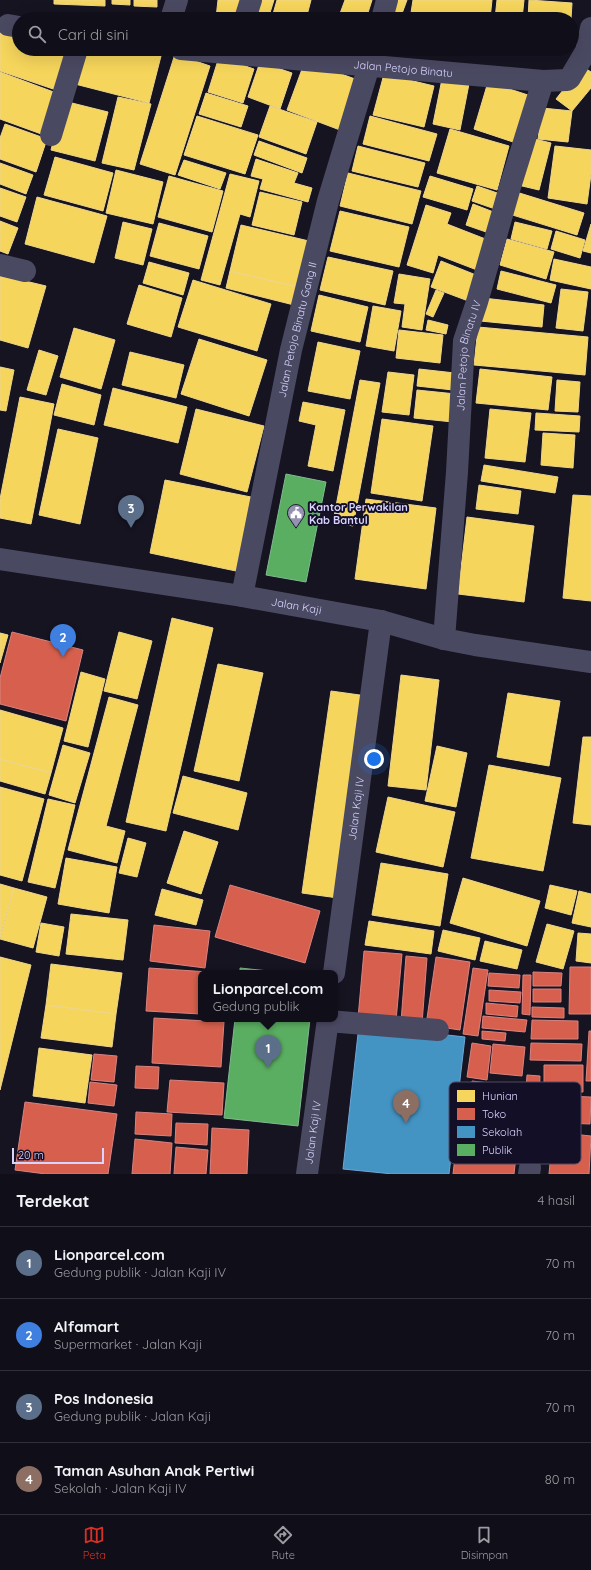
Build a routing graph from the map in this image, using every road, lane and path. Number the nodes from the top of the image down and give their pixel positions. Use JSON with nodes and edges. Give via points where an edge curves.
{"nodes":[{"id":1,"x":177,"y":0,"type":"edge"},
{"id":2,"x":251,"y":0,"type":"edge"},
{"id":3,"x":386,"y":0,"type":"edge"},
{"id":4,"x":173,"y":12,"type":"edge"},
{"id":5,"x":247,"y":12,"type":"edge"},
{"id":6,"x":383,"y":12,"type":"edge"},
{"id":7,"x":591,"y":28,"type":"edge"},
{"id":8,"x":75,"y":56,"type":"edge"},
{"id":9,"x":326,"y":56,"type":"edge"},
{"id":10,"x":372,"y":58,"type":"edge"},
{"id":11,"x":543,"y":81,"type":"junction"},
{"id":12,"x":51,"y":136,"type":"dead end"},
{"id":13,"x":0,"y":265,"type":"edge"},
{"id":14,"x":25,"y":271,"type":"dead end"},
{"id":15,"x":0,"y":559,"type":"edge"},
{"id":16,"x":242,"y":596,"type":"junction"},
{"id":17,"x":381,"y":620,"type":"junction"},
{"id":18,"x":444,"y":639,"type":"junction"},
{"id":19,"x":591,"y":662,"type":"edge"},
{"id":20,"x":334,"y":970,"type":"edge"},
{"id":21,"x":338,"y":1021,"type":"edge"},
{"id":22,"x":328,"y":1022,"type":"edge"},
{"id":23,"x":438,"y":1030,"type":"dead end"},
{"id":24,"x":307,"y":1174,"type":"edge"}],
"edges":[{"from":1,"to":4,"type":"street"},
{"from":2,"to":5,"type":"street"},
{"from":3,"to":6,"type":"street"},
{"from":7,"to":11,"type":"street","name":"Jalan Petojo Binatu","via":[[586,51],[570,78]]},
{"from":8,"to":12,"type":"street"},
{"from":9,"to":10,"type":"street","name":"Jalan Petojo Binatu"},
{"from":10,"to":11,"type":"street","name":"Jalan Petojo Binatu"},
{"from":10,"to":16,"type":"street","name":"Jalan Petojo Binatu Gang II","via":[[328,200],[299,320]]},
{"from":11,"to":18,"type":"street","name":"Jalan Petojo Binatu IV","via":[[464,341]]},
{"from":13,"to":14,"type":"street"},
{"from":15,"to":16,"type":"street","name":"Jalan Kaji"},
{"from":16,"to":17,"type":"street","name":"Jalan Kaji"},
{"from":17,"to":18,"type":"street","name":"Jalan Kaji"},
{"from":17,"to":20,"type":"street","name":"Jalan Kaji IV"},
{"from":18,"to":19,"type":"street","name":"Jalan Kaji"},
{"from":21,"to":23,"type":"street"},
{"from":22,"to":24,"type":"street","name":"Jalan Kaji IV"}]}
